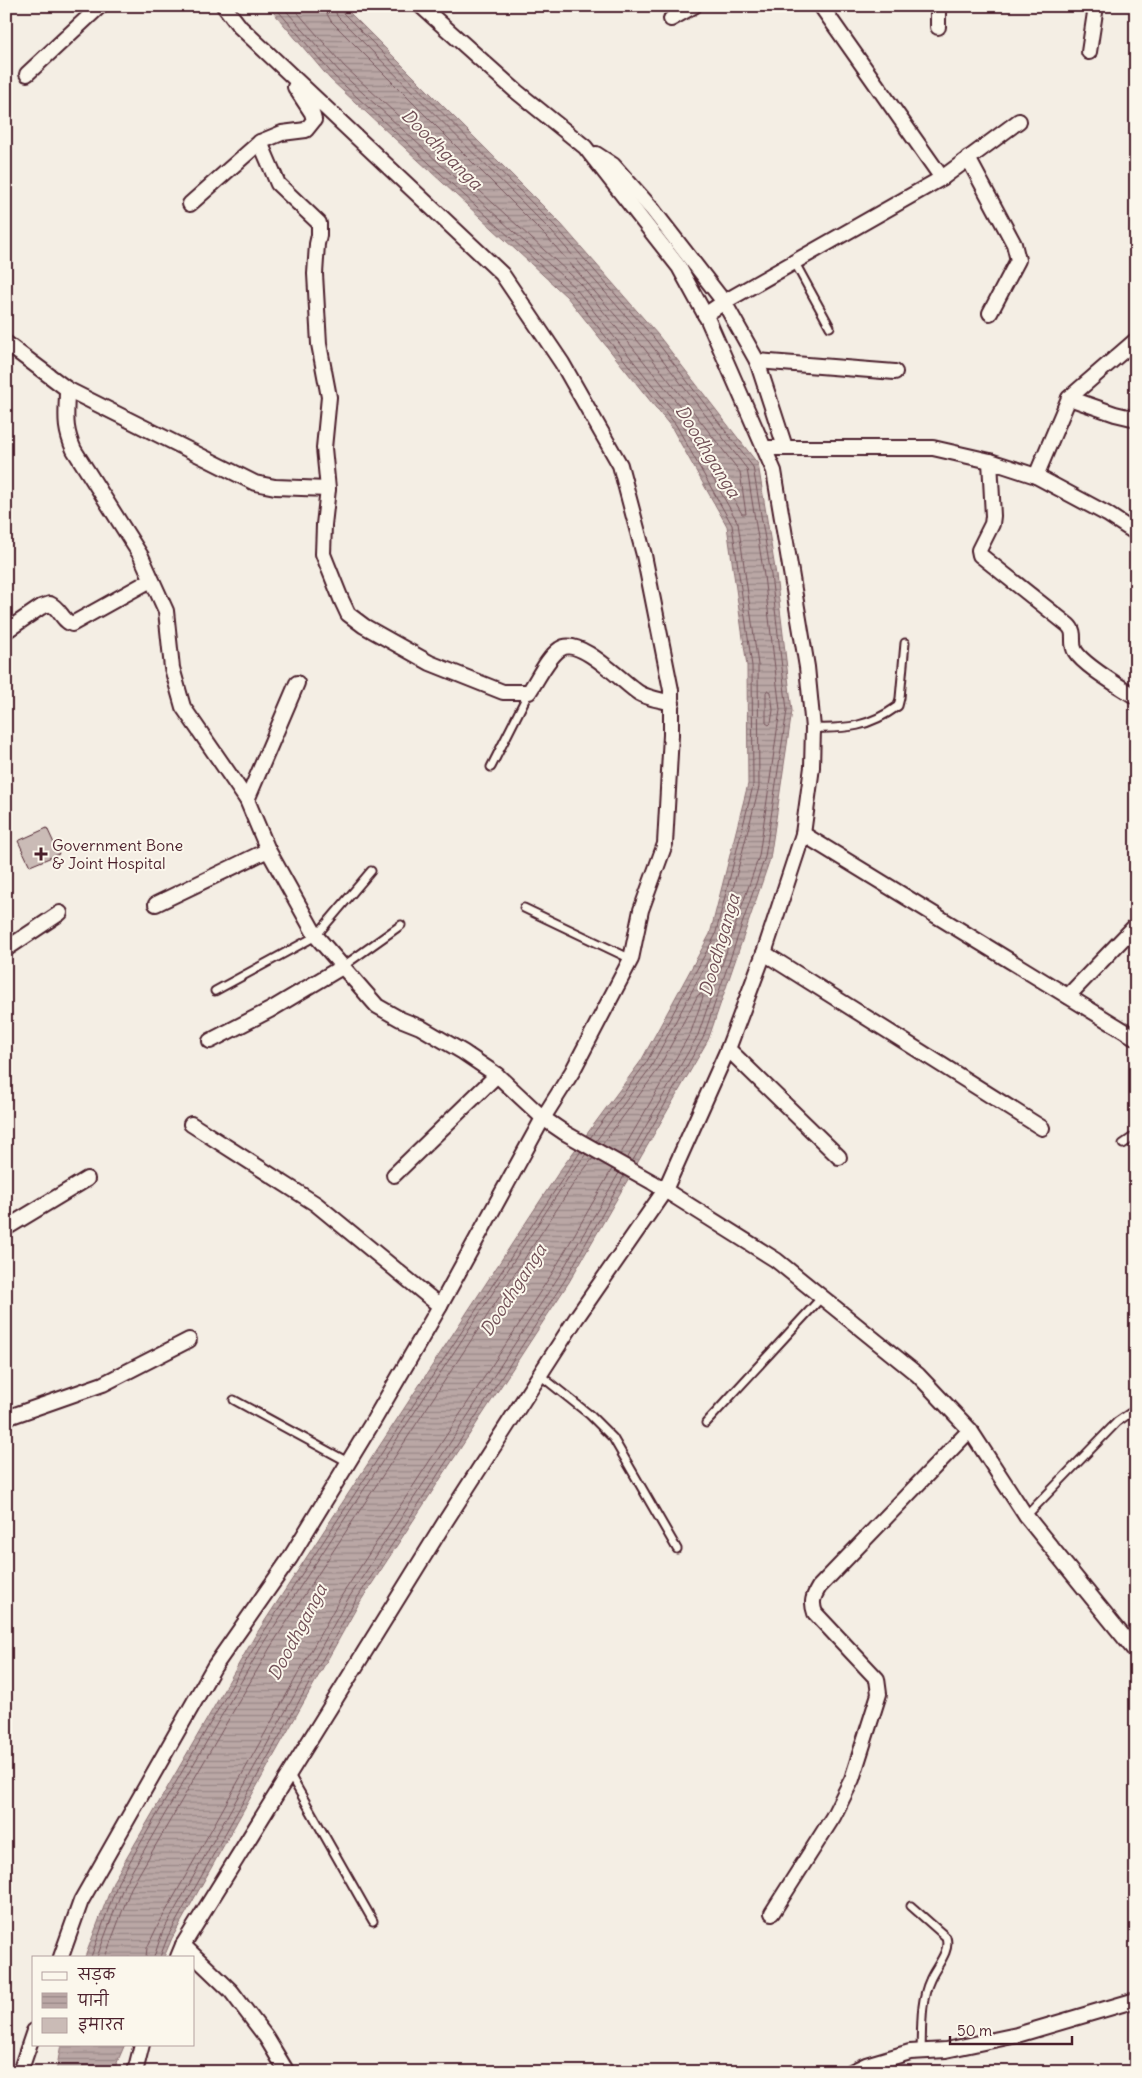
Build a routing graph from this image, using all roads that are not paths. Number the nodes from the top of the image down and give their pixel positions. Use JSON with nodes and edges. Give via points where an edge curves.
{"nodes":[{"id":1,"x":100,"y":6,"type":"edge"},
{"id":2,"x":224,"y":6,"type":"edge"},
{"id":3,"x":421,"y":6,"type":"edge"},
{"id":4,"x":694,"y":6,"type":"edge"},
{"id":5,"x":821,"y":6,"type":"edge"},
{"id":6,"x":938,"y":6,"type":"edge"},
{"id":7,"x":1096,"y":6,"type":"edge"},
{"id":8,"x":671,"y":19,"type":"dead end"},
{"id":9,"x":938,"y":27,"type":"dead end"},
{"id":10,"x":1089,"y":52,"type":"dead end"},
{"id":11,"x":280,"y":66,"type":"junction"},
{"id":12,"x":27,"y":74,"type":"dead end"},
{"id":13,"x":1019,"y":121,"type":"dead end"},
{"id":14,"x":260,"y":142,"type":"junction"},
{"id":15,"x":585,"y":147,"type":"junction"},
{"id":16,"x":968,"y":158,"type":"junction"},
{"id":17,"x":942,"y":178,"type":"junction"},
{"id":18,"x":190,"y":204,"type":"dead end"},
{"id":19,"x":795,"y":263,"type":"junction"},
{"id":20,"x":724,"y":302,"type":"junction"},
{"id":21,"x":990,"y":314,"type":"dead end"},
{"id":22,"x":705,"y":315,"type":"junction"},
{"id":23,"x":830,"y":327,"type":"dead end"},
{"id":24,"x":1136,"y":340,"type":"edge"},
{"id":25,"x":6,"y":343,"type":"edge"},
{"id":26,"x":757,"y":361,"type":"junction"},
{"id":27,"x":895,"y":372,"type":"dead end"},
{"id":28,"x":67,"y":389,"type":"junction"},
{"id":29,"x":1069,"y":398,"type":"junction"},
{"id":30,"x":1136,"y":419,"type":"edge"},
{"id":31,"x":785,"y":447,"type":"junction"},
{"id":32,"x":764,"y":448,"type":"junction"},
{"id":33,"x":990,"y":461,"type":"junction"},
{"id":34,"x":1036,"y":476,"type":"junction"},
{"id":35,"x":328,"y":490,"type":"junction"},
{"id":36,"x":1136,"y":533,"type":"edge"},
{"id":37,"x":151,"y":580,"type":"junction"},
{"id":38,"x":6,"y":631,"type":"edge"},
{"id":39,"x":906,"y":643,"type":"dead end"},
{"id":40,"x":297,"y":683,"type":"dead end"},
{"id":41,"x":529,"y":692,"type":"junction"},
{"id":42,"x":1136,"y":697,"type":"edge"},
{"id":43,"x":672,"y":703,"type":"junction"},
{"id":44,"x":812,"y":728,"type":"junction"},
{"id":45,"x":491,"y":767,"type":"dead end"},
{"id":46,"x":247,"y":800,"type":"junction"},
{"id":47,"x":803,"y":834,"type":"junction"},
{"id":48,"x":268,"y":850,"type":"junction"},
{"id":49,"x":371,"y":871,"type":"dead end"},
{"id":50,"x":156,"y":904,"type":"dead end"},
{"id":51,"x":524,"y":908,"type":"dead end"},
{"id":52,"x":60,"y":913,"type":"dead end"},
{"id":53,"x":401,"y":925,"type":"dead end"},
{"id":54,"x":1136,"y":925,"type":"edge"},
{"id":55,"x":316,"y":936,"type":"junction"},
{"id":56,"x":6,"y":949,"type":"edge"},
{"id":57,"x":764,"y":953,"type":"junction"},
{"id":58,"x":631,"y":960,"type":"junction"},
{"id":59,"x":342,"y":967,"type":"junction"},
{"id":60,"x":215,"y":991,"type":"dead end"},
{"id":61,"x":1068,"y":996,"type":"junction"},
{"id":62,"x":1136,"y":1038,"type":"edge"},
{"id":63,"x":210,"y":1041,"type":"dead end"},
{"id":64,"x":728,"y":1049,"type":"junction"},
{"id":65,"x":497,"y":1075,"type":"junction"},
{"id":66,"x":543,"y":1118,"type":"junction"},
{"id":67,"x":191,"y":1124,"type":"dead end"},
{"id":68,"x":1042,"y":1128,"type":"dead end"},
{"id":69,"x":1136,"y":1135,"type":"edge"},
{"id":70,"x":1123,"y":1144,"type":"dead end"},
{"id":71,"x":839,"y":1157,"type":"dead end"},
{"id":72,"x":394,"y":1175,"type":"dead end"},
{"id":73,"x":87,"y":1179,"type":"dead end"},
{"id":74,"x":665,"y":1190,"type":"junction"},
{"id":75,"x":6,"y":1228,"type":"edge"},
{"id":76,"x":822,"y":1297,"type":"junction"},
{"id":77,"x":440,"y":1306,"type":"junction"},
{"id":78,"x":189,"y":1340,"type":"dead end"},
{"id":79,"x":540,"y":1374,"type":"junction"},
{"id":80,"x":234,"y":1400,"type":"dead end"},
{"id":81,"x":1136,"y":1409,"type":"edge"},
{"id":82,"x":6,"y":1418,"type":"edge"},
{"id":83,"x":706,"y":1423,"type":"dead end"},
{"id":84,"x":970,"y":1430,"type":"junction"},
{"id":85,"x":348,"y":1462,"type":"junction"},
{"id":86,"x":1026,"y":1516,"type":"junction"},
{"id":87,"x":677,"y":1549,"type":"dead end"},
{"id":88,"x":1136,"y":1652,"type":"edge"},
{"id":89,"x":289,"y":1773,"type":"junction"},
{"id":90,"x":911,"y":1906,"type":"dead end"},
{"id":91,"x":772,"y":1913,"type":"dead end"},
{"id":92,"x":373,"y":1921,"type":"dead end"},
{"id":93,"x":181,"y":1951,"type":"edge"},
{"id":94,"x":61,"y":1956,"type":"edge"},
{"id":95,"x":195,"y":1962,"type":"edge"},
{"id":96,"x":1136,"y":2000,"type":"edge"},
{"id":97,"x":32,"y":2037,"type":"edge"},
{"id":98,"x":142,"y":2046,"type":"edge"},
{"id":99,"x":921,"y":2051,"type":"junction"},
{"id":100,"x":20,"y":2072,"type":"edge"},
{"id":101,"x":135,"y":2072,"type":"edge"},
{"id":102,"x":288,"y":2072,"type":"edge"},
{"id":103,"x":851,"y":2072,"type":"edge"}],
"edges":[{"from":1,"to":12,"type":"street"},
{"from":2,"to":11,"type":"street","via":[[240,27]]},
{"from":3,"to":15,"type":"street","via":[[517,92]]},
{"from":4,"to":8,"type":"street"},
{"from":5,"to":17,"type":"street"},
{"from":6,"to":9,"type":"street"},
{"from":7,"to":10,"type":"street"},
{"from":11,"to":14,"type":"street","via":[[314,120],[306,130],[282,133]]},
{"from":11,"to":43,"type":"street","via":[[502,274],[562,363],[620,465],[644,554]]},
{"from":13,"to":16,"type":"street"},
{"from":14,"to":18,"type":"street"},
{"from":14,"to":35,"type":"street","via":[[278,184],[318,223],[315,274],[319,344],[329,397],[324,448]]},
{"from":15,"to":20,"type":"street","via":[[612,166],[652,209]]},
{"from":15,"to":22,"type":"street","via":[[679,267]]},
{"from":16,"to":17,"type":"street"},
{"from":16,"to":21,"type":"street","via":[[1014,244],[1018,260]]},
{"from":17,"to":19,"type":"street"},
{"from":19,"to":20,"type":"street"},
{"from":19,"to":23,"type":"lane"},
{"from":20,"to":22,"type":"street"},
{"from":20,"to":26,"type":"street"},
{"from":22,"to":32,"type":"street"},
{"from":24,"to":29,"type":"street"},
{"from":25,"to":28,"type":"street"},
{"from":26,"to":27,"type":"street"},
{"from":26,"to":31,"type":"street"},
{"from":28,"to":35,"type":"street","via":[[255,483]]},
{"from":28,"to":37,"type":"street","via":[[67,435],[141,556]]},
{"from":29,"to":30,"type":"street"},
{"from":29,"to":34,"type":"street"},
{"from":31,"to":32,"type":"street"},
{"from":31,"to":33,"type":"street","via":[[933,448]]},
{"from":32,"to":44,"type":"street","via":[[774,471],[807,668]]},
{"from":33,"to":34,"type":"street"},
{"from":33,"to":42,"type":"street","via":[[993,516],[979,550],[980,555],[1068,625],[1073,631],[1075,650],[1086,662]]},
{"from":34,"to":36,"type":"street","via":[[1108,514]]},
{"from":35,"to":41,"type":"street","via":[[323,554],[348,614],[430,663],[503,692]]},
{"from":37,"to":38,"type":"street","via":[[72,624],[50,604]]},
{"from":37,"to":46,"type":"street","via":[[166,611],[172,668],[183,707]]},
{"from":39,"to":44,"type":"lane","via":[[898,706],[854,727]]},
{"from":40,"to":46,"type":"street"},
{"from":41,"to":43,"type":"street","via":[[560,648],[571,645],[583,650],[640,694]]},
{"from":41,"to":45,"type":"lane"},
{"from":43,"to":58,"type":"street","via":[[665,844],[641,910]]},
{"from":44,"to":47,"type":"street","via":[[812,768]]},
{"from":46,"to":48,"type":"street"},
{"from":47,"to":57,"type":"street"},
{"from":47,"to":61,"type":"street"},
{"from":48,"to":50,"type":"street"},
{"from":48,"to":55,"type":"street"},
{"from":49,"to":55,"type":"lane"},
{"from":51,"to":58,"type":"lane"},
{"from":52,"to":56,"type":"street"},
{"from":53,"to":59,"type":"lane"},
{"from":54,"to":61,"type":"street"},
{"from":55,"to":59,"type":"street"},
{"from":55,"to":60,"type":"lane"},
{"from":57,"to":64,"type":"street"},
{"from":57,"to":68,"type":"street"},
{"from":58,"to":66,"type":"street","via":[[572,1072]]},
{"from":59,"to":63,"type":"street"},
{"from":59,"to":65,"type":"street","via":[[376,1006],[420,1027]]},
{"from":61,"to":62,"type":"street"},
{"from":64,"to":71,"type":"street"},
{"from":64,"to":74,"type":"street"},
{"from":65,"to":66,"type":"street"},
{"from":65,"to":72,"type":"street"},
{"from":66,"to":74,"type":"street","via":[[565,1134]]},
{"from":66,"to":77,"type":"street"},
{"from":67,"to":77,"type":"street","via":[[316,1204]]},
{"from":69,"to":70,"type":"lane"},
{"from":73,"to":75,"type":"street"},
{"from":74,"to":76,"type":"street","via":[[776,1260]]},
{"from":74,"to":79,"type":"street"},
{"from":76,"to":83,"type":"lane"},
{"from":76,"to":84,"type":"street","via":[[918,1374]]},
{"from":77,"to":85,"type":"street"},
{"from":78,"to":82,"type":"street","via":[[103,1384]]},
{"from":79,"to":87,"type":"lane","via":[[613,1438]]},
{"from":79,"to":89,"type":"street"},
{"from":80,"to":85,"type":"lane"},
{"from":81,"to":86,"type":"lane","via":[[1117,1422]]},
{"from":84,"to":86,"type":"street"},
{"from":84,"to":91,"type":"street","via":[[813,1596],[815,1613],[872,1673],[879,1685],[879,1694],[852,1779],[833,1817]]},
{"from":85,"to":94,"type":"street","via":[[290,1558],[214,1667],[81,1901]]},
{"from":86,"to":88,"type":"street"},
{"from":89,"to":92,"type":"lane"},
{"from":89,"to":93,"type":"street"},
{"from":90,"to":99,"type":"lane","via":[[947,1941],[926,1990]]},
{"from":95,"to":102,"type":"street","via":[[231,1991]]},
{"from":96,"to":99,"type":"street","via":[[1017,2035],[946,2050]]},
{"from":97,"to":100,"type":"street"},
{"from":98,"to":101,"type":"street"},
{"from":99,"to":103,"type":"street"}]}
